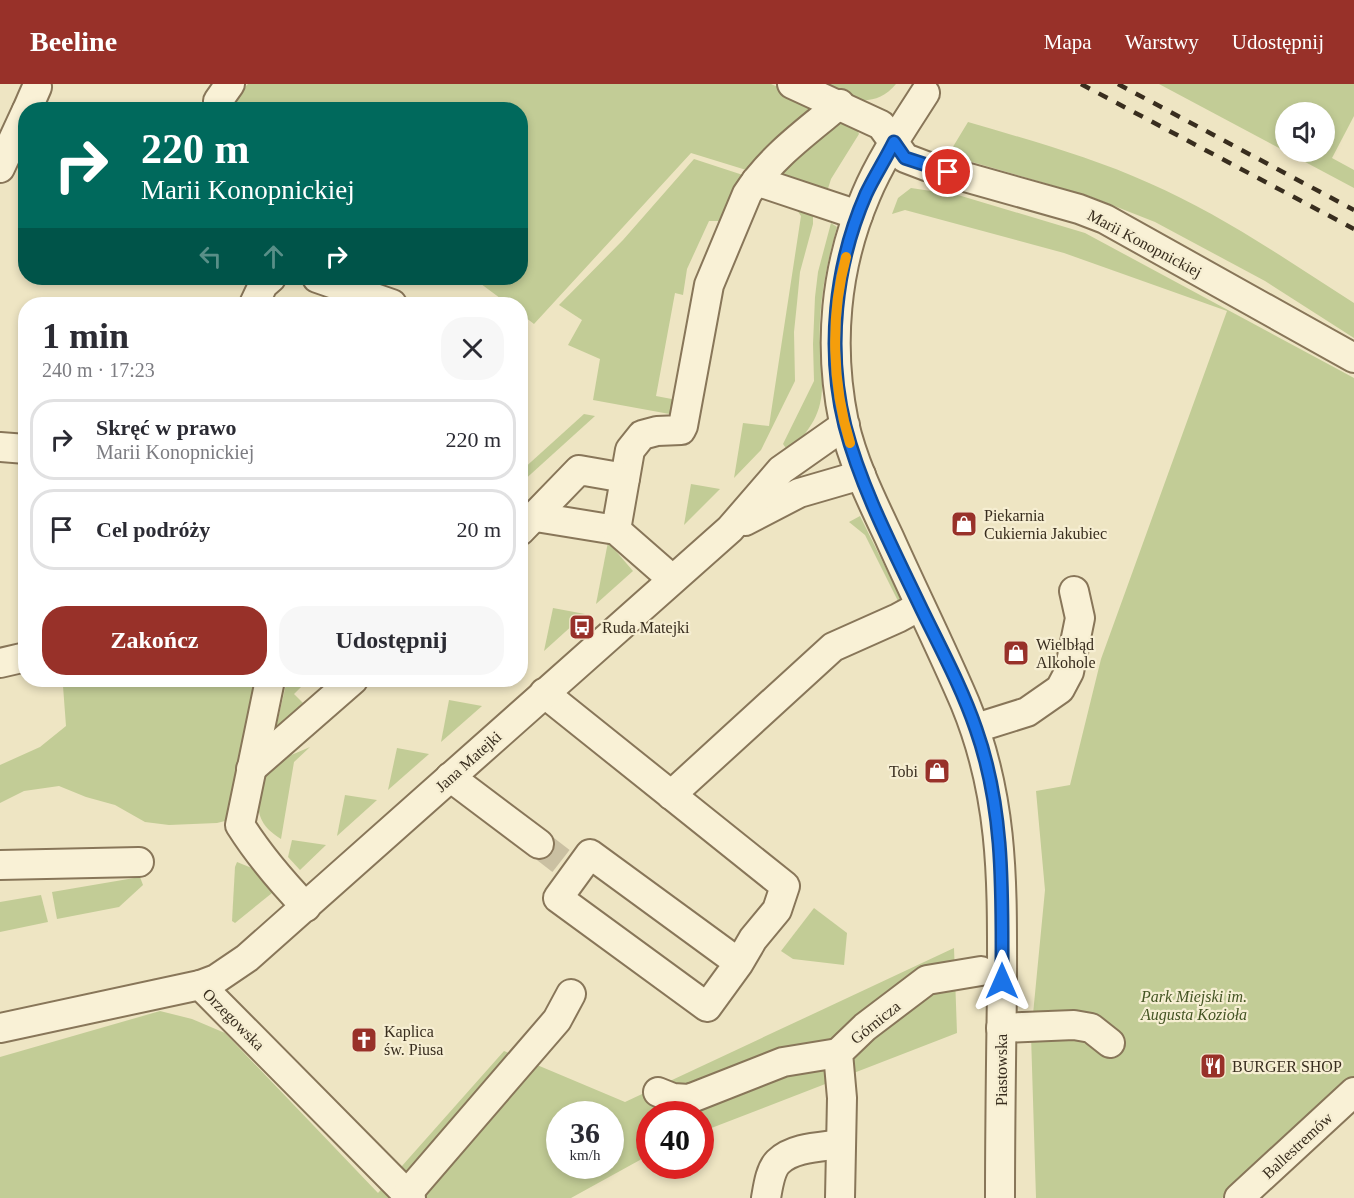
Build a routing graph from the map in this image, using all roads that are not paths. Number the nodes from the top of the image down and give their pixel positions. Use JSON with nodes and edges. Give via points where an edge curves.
{"nodes":[{"id":1,"x":792,"y":84,"type":"edge"},
{"id":2,"x":925,"y":93,"type":"dead end"},
{"id":3,"x":840,"y":104,"type":"junction"},
{"id":4,"x":18,"y":129,"type":"edge"},
{"id":5,"x":894,"y":142,"type":"junction"},
{"id":6,"x":0,"y":168,"type":"edge"},
{"id":7,"x":756,"y":181,"type":"junction"},
{"id":8,"x":858,"y":215,"type":"junction"},
{"id":9,"x":337,"y":285,"type":"edge"},
{"id":10,"x":372,"y":297,"type":"edge"},
{"id":11,"x":1354,"y":358,"type":"edge"},
{"id":12,"x":845,"y":425,"type":"junction"},
{"id":13,"x":0,"y":447,"type":"edge"},
{"id":14,"x":18,"y":448,"type":"edge"},
{"id":15,"x":861,"y":474,"type":"junction"},
{"id":16,"x":625,"y":478,"type":"junction"},
{"id":17,"x":528,"y":524,"type":"edge"},
{"id":18,"x":730,"y":529,"type":"junction"},
{"id":19,"x":616,"y":530,"type":"junction"},
{"id":20,"x":672,"y":579,"type":"junction"},
{"id":21,"x":1074,"y":591,"type":"dead end"},
{"id":22,"x":920,"y":606,"type":"junction"},
{"id":23,"x":18,"y":659,"type":"edge"},
{"id":24,"x":0,"y":663,"type":"edge"},
{"id":25,"x":269,"y":687,"type":"edge"},
{"id":26,"x":345,"y":687,"type":"edge"},
{"id":27,"x":544,"y":693,"type":"junction"},
{"id":28,"x":976,"y":728,"type":"junction"},
{"id":29,"x":252,"y":769,"type":"junction"},
{"id":30,"x":450,"y":777,"type":"junction"},
{"id":31,"x":671,"y":795,"type":"junction"},
{"id":32,"x":538,"y":844,"type":"tunnel mouth"},
{"id":33,"x":138,"y":862,"type":"dead end"},
{"id":34,"x":0,"y":865,"type":"edge"},
{"id":35,"x":306,"y":907,"type":"junction"},
{"id":36,"x":740,"y":963,"type":"junction"},
{"id":37,"x":981,"y":971,"type":"dead end"},
{"id":38,"x":201,"y":985,"type":"junction"},
{"id":39,"x":571,"y":994,"type":"dead end"},
{"id":40,"x":0,"y":1028,"type":"edge"},
{"id":41,"x":1001,"y":1028,"type":"junction"},
{"id":42,"x":1110,"y":1043,"type":"dead end"},
{"id":43,"x":838,"y":1053,"type":"junction"},
{"id":44,"x":658,"y":1092,"type":"dead end"},
{"id":45,"x":1354,"y":1092,"type":"edge"},
{"id":46,"x":842,"y":1144,"type":"junction"},
{"id":47,"x":409,"y":1196,"type":"edge"},
{"id":48,"x":766,"y":1198,"type":"edge"},
{"id":49,"x":840,"y":1198,"type":"edge"},
{"id":50,"x":1000,"y":1198,"type":"edge"},
{"id":51,"x":1239,"y":1198,"type":"edge"}],
"edges":[{"from":1,"to":3,"type":"street","name":"Marii Konopnickiej"},
{"from":2,"to":5,"type":"street","name":"Piastowska"},
{"from":3,"to":5,"type":"street","name":"Marii Konopnickiej","via":[[881,124]]},
{"from":3,"to":7,"type":"street","via":[[785,148]]},
{"from":4,"to":6,"type":"street"},
{"from":5,"to":8,"type":"street","name":"Piastowska"},
{"from":5,"to":11,"type":"street","name":"Marii Konopnickiej","via":[[905,158],[926,166],[1105,219]]},
{"from":7,"to":8,"type":"street"},
{"from":7,"to":16,"type":"street","via":[[709,285],[683,426],[681,430],[642,435],[630,450]]},
{"from":8,"to":12,"type":"street","name":"Piastowska","via":[[845,260],[836,318],[837,369]]},
{"from":9,"to":10,"type":"street"},
{"from":12,"to":15,"type":"street","name":"Piastowska"},
{"from":12,"to":18,"type":"street","name":"Jana Matejki","via":[[781,470]]},
{"from":13,"to":14,"type":"street"},
{"from":15,"to":18,"type":"street","name":"Jana Matejki","via":[[799,493]]},
{"from":15,"to":22,"type":"street","name":"Piastowska"},
{"from":16,"to":17,"type":"street","via":[[579,470]]},
{"from":16,"to":19,"type":"street"},
{"from":17,"to":19,"type":"street"},
{"from":18,"to":20,"type":"street","name":"Jana Matejki"},
{"from":19,"to":20,"type":"street"},
{"from":20,"to":27,"type":"street","name":"Jana Matejki"},
{"from":21,"to":28,"type":"street","via":[[1080,618],[1069,672],[1060,689],[1027,712]]},
{"from":22,"to":28,"type":"street","name":"Piastowska"},
{"from":22,"to":31,"type":"street","via":[[833,648]]},
{"from":23,"to":24,"type":"street"},
{"from":25,"to":29,"type":"street"},
{"from":26,"to":29,"type":"street"},
{"from":27,"to":30,"type":"street","name":"Jana Matejki"},
{"from":27,"to":31,"type":"street"},
{"from":28,"to":41,"type":"street","name":"Piastowska","via":[[991,783],[1001,855]]},
{"from":29,"to":35,"type":"street","via":[[240,825]]},
{"from":30,"to":32,"type":"street"},
{"from":30,"to":35,"type":"street","name":"Jana Matejki"},
{"from":31,"to":36,"type":"street","via":[[785,886],[777,910],[753,939]]},
{"from":33,"to":34,"type":"street"},
{"from":35,"to":38,"type":"street","name":"Jana Matejki","via":[[228,972]]},
{"from":36,"to":36,"type":"street","via":[[590,854],[568,867],[558,898],[707,1007]]},
{"from":37,"to":43,"type":"street","name":"Górnicza","via":[[927,980]]},
{"from":38,"to":40,"type":"street","name":"Orzegowska"},
{"from":38,"to":47,"type":"street","name":"Orzegowska"},
{"from":39,"to":47,"type":"street","via":[[557,1020]]},
{"from":41,"to":42,"type":"street","via":[[1074,1025],[1090,1028]]},
{"from":41,"to":50,"type":"street","name":"Piastowska"},
{"from":43,"to":44,"type":"street","via":[[783,1062],[689,1099]]},
{"from":43,"to":46,"type":"street","name":"Górnicza"},
{"from":45,"to":51,"type":"street","name":"Ballestremów"},
{"from":46,"to":48,"type":"street","via":[[795,1152],[777,1162]]},
{"from":46,"to":49,"type":"street","name":"Górnicza"}]}
